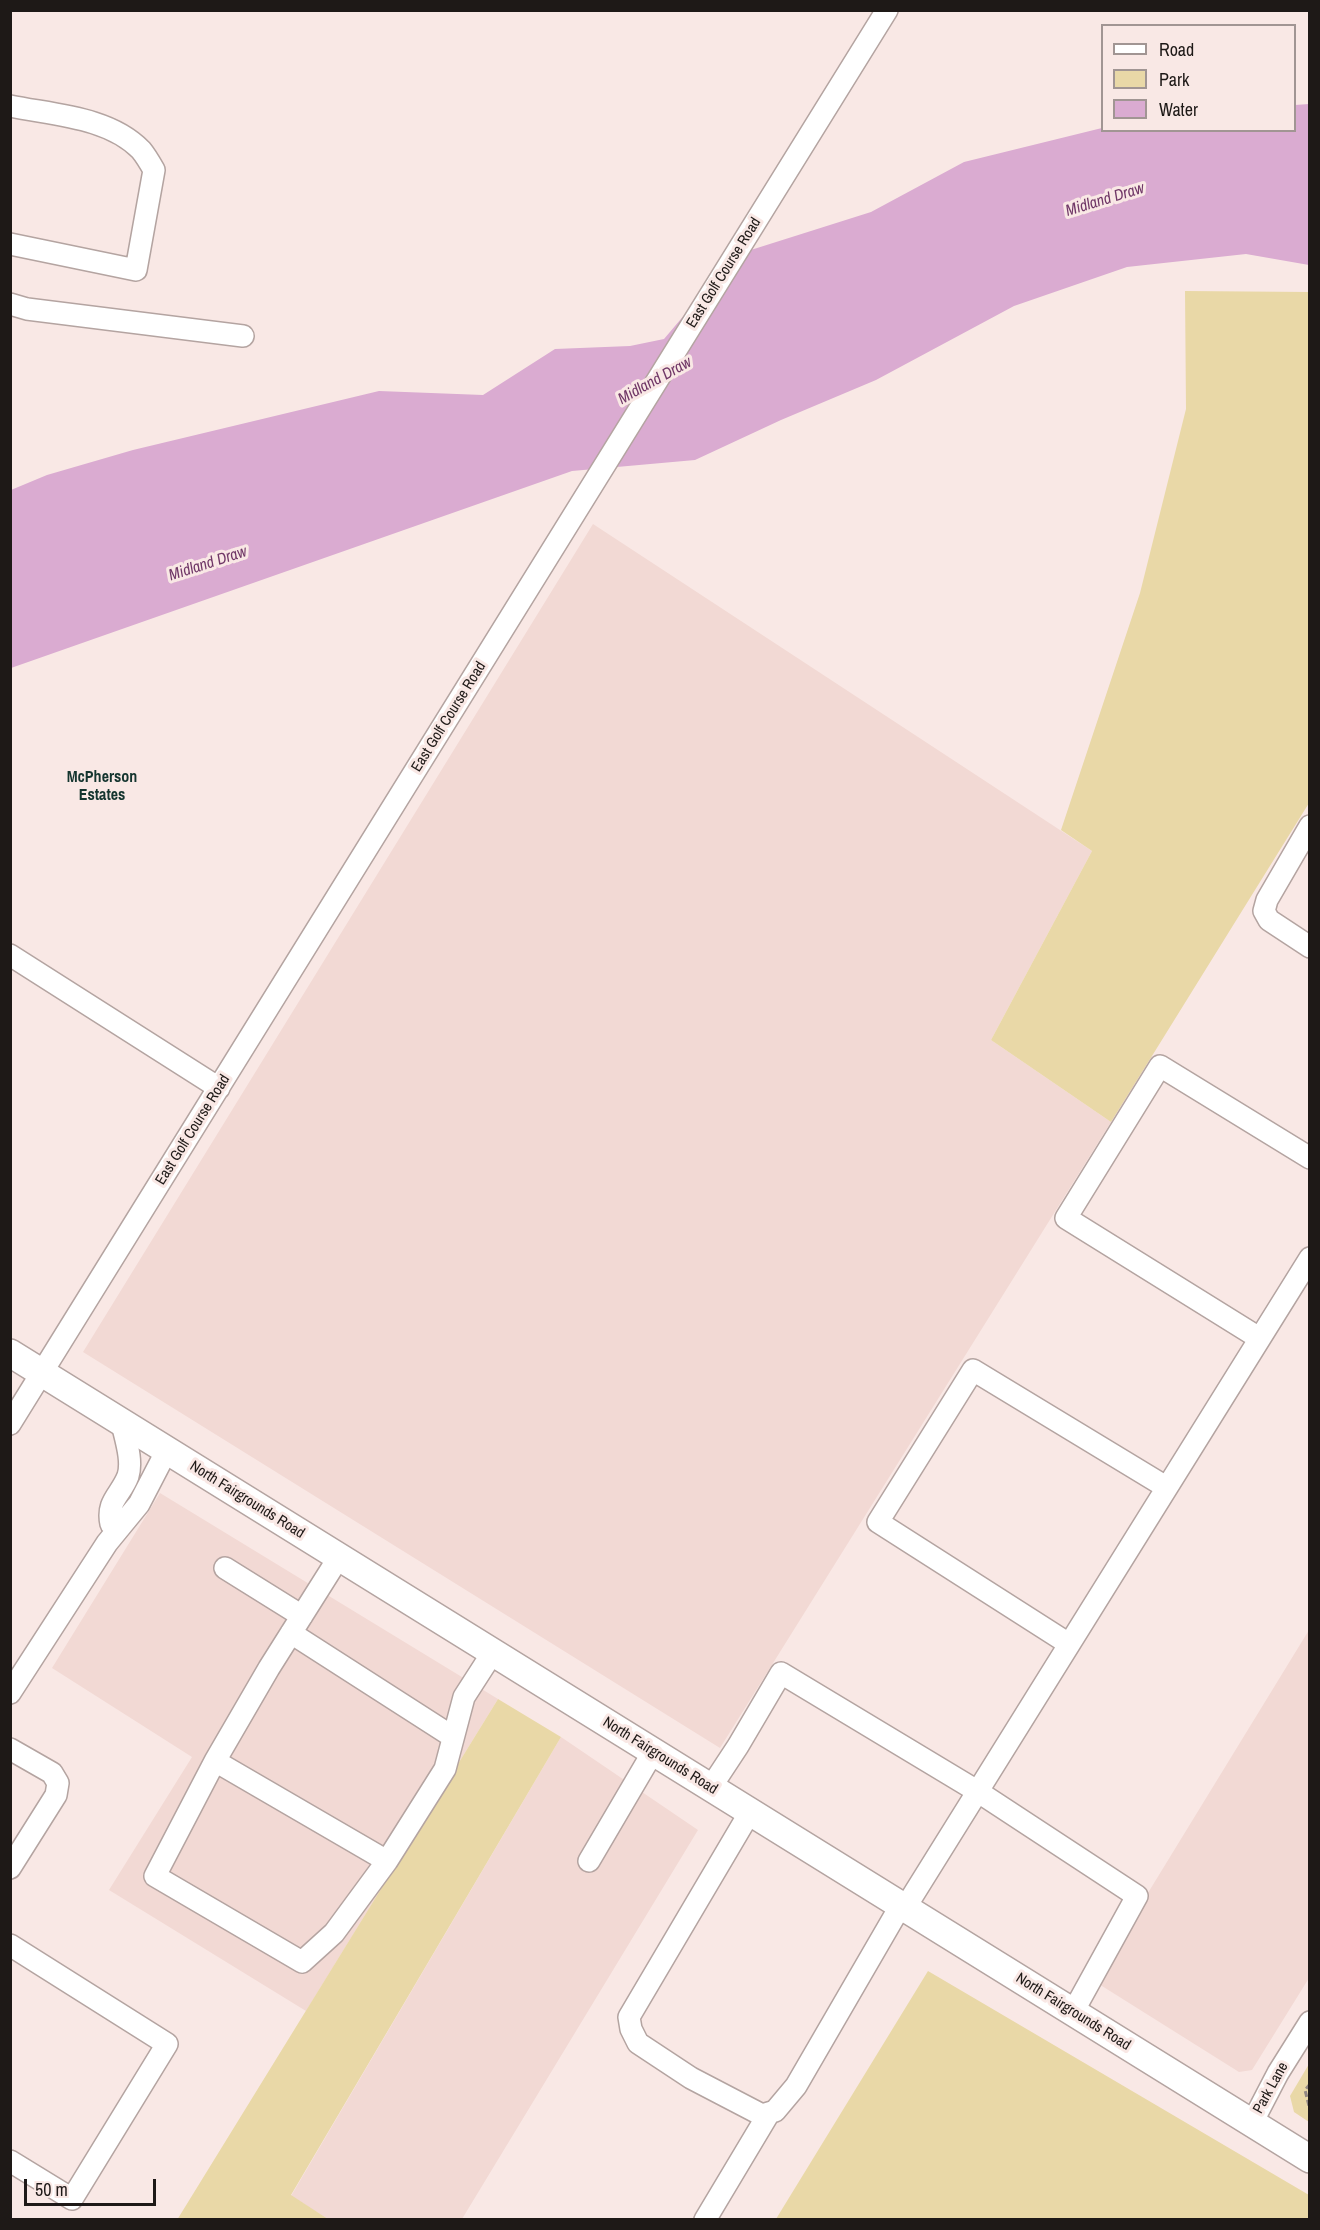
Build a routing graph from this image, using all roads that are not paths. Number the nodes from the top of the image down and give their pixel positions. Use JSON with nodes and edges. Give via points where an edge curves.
{"nodes":[{"id":1,"x":887,"y":10,"type":"edge"},
{"id":2,"x":10,"y":106,"type":"edge"},
{"id":3,"x":10,"y":244,"type":"edge"},
{"id":4,"x":10,"y":304,"type":"edge"},
{"id":5,"x":243,"y":336,"type":"dead end"},
{"id":6,"x":1310,"y":826,"type":"edge"},
{"id":7,"x":1310,"y":947,"type":"edge"},
{"id":8,"x":10,"y":955,"type":"edge"},
{"id":9,"x":219,"y":1088,"type":"junction"},
{"id":10,"x":1310,"y":1158,"type":"edge"},
{"id":11,"x":1310,"y":1257,"type":"edge"},
{"id":12,"x":1259,"y":1338,"type":"junction"},
{"id":13,"x":10,"y":1353,"type":"edge"},
{"id":14,"x":42,"y":1373,"type":"junction"},
{"id":15,"x":122,"y":1423,"type":"junction"},
{"id":16,"x":10,"y":1424,"type":"edge"},
{"id":17,"x":167,"y":1450,"type":"junction"},
{"id":18,"x":1166,"y":1487,"type":"junction"},
{"id":19,"x":118,"y":1529,"type":"junction"},
{"id":20,"x":339,"y":1557,"type":"junction"},
{"id":21,"x":225,"y":1568,"type":"dead end"},
{"id":22,"x":296,"y":1625,"type":"junction"},
{"id":23,"x":1069,"y":1644,"type":"junction"},
{"id":24,"x":493,"y":1652,"type":"junction"},
{"id":25,"x":10,"y":1693,"type":"edge"},
{"id":26,"x":453,"y":1737,"type":"junction"},
{"id":27,"x":10,"y":1749,"type":"edge"},
{"id":28,"x":653,"y":1752,"type":"junction"},
{"id":29,"x":215,"y":1761,"type":"junction"},
{"id":30,"x":711,"y":1788,"type":"junction"},
{"id":31,"x":977,"y":1791,"type":"junction"},
{"id":32,"x":750,"y":1812,"type":"junction"},
{"id":33,"x":387,"y":1861,"type":"junction"},
{"id":34,"x":589,"y":1861,"type":"dead end"},
{"id":35,"x":10,"y":1868,"type":"edge"},
{"id":36,"x":903,"y":1907,"type":"junction"},
{"id":37,"x":10,"y":1945,"type":"edge"},
{"id":38,"x":1073,"y":2012,"type":"junction"},
{"id":39,"x":1310,"y":2022,"type":"edge"},
{"id":40,"x":769,"y":2113,"type":"junction"},
{"id":41,"x":1252,"y":2123,"type":"junction"},
{"id":42,"x":1310,"y":2159,"type":"edge"},
{"id":43,"x":10,"y":2161,"type":"edge"},
{"id":44,"x":705,"y":2220,"type":"edge"}],
"edges":[{"from":1,"to":9,"type":"street","name":"East Golf Course Road"},
{"from":2,"to":3,"type":"street","via":[[99,124],[142,151],[154,170],[136,270]]},
{"from":4,"to":5,"type":"street"},
{"from":6,"to":7,"type":"street","via":[[1264,911],[1269,920]]},
{"from":8,"to":9,"type":"street"},
{"from":9,"to":14,"type":"street","name":"East Golf Course Road"},
{"from":10,"to":12,"type":"street","via":[[1160,1066],[1066,1218]]},
{"from":11,"to":12,"type":"street"},
{"from":12,"to":18,"type":"street"},
{"from":13,"to":14,"type":"main road","name":"North Fairgrounds Road"},
{"from":14,"to":15,"type":"main road","name":"North Fairgrounds Road"},
{"from":14,"to":16,"type":"street","name":"East Golf Course Road"},
{"from":15,"to":17,"type":"main road","name":"North Fairgrounds Road"},
{"from":15,"to":19,"type":"street","via":[[128,1475],[113,1499],[109,1516]]},
{"from":17,"to":19,"type":"street","via":[[139,1504]]},
{"from":17,"to":20,"type":"main road","name":"North Fairgrounds Road"},
{"from":18,"to":23,"type":"street"},
{"from":18,"to":23,"type":"street","via":[[974,1370],[878,1522]]},
{"from":19,"to":25,"type":"street"},
{"from":20,"to":22,"type":"street"},
{"from":20,"to":24,"type":"main road","name":"North Fairgrounds Road"},
{"from":21,"to":22,"type":"street"},
{"from":22,"to":26,"type":"street"},
{"from":22,"to":29,"type":"street"},
{"from":23,"to":31,"type":"street"},
{"from":24,"to":26,"type":"street","via":[[464,1697]]},
{"from":24,"to":28,"type":"main road","name":"North Fairgrounds Road"},
{"from":26,"to":33,"type":"street","via":[[445,1770]]},
{"from":27,"to":35,"type":"street","via":[[52,1773],[58,1783],[56,1795]]},
{"from":28,"to":30,"type":"main road","name":"North Fairgrounds Road"},
{"from":28,"to":34,"type":"street"},
{"from":29,"to":33,"type":"street"},
{"from":29,"to":33,"type":"street","via":[[155,1876],[302,1962],[334,1933]]},
{"from":30,"to":31,"type":"street","via":[[781,1673]]},
{"from":30,"to":32,"type":"main road","name":"North Fairgrounds Road"},
{"from":31,"to":36,"type":"street"},
{"from":31,"to":38,"type":"street","via":[[1137,1896]]},
{"from":32,"to":36,"type":"main road","name":"North Fairgrounds Road"},
{"from":32,"to":40,"type":"street","via":[[629,2017],[638,2043],[691,2078],[762,2115]]},
{"from":36,"to":38,"type":"main road","name":"North Fairgrounds Road"},
{"from":36,"to":40,"type":"street","via":[[796,2086]]},
{"from":37,"to":43,"type":"street","via":[[167,2044],[72,2199]]},
{"from":38,"to":41,"type":"main road","name":"North Fairgrounds Road"},
{"from":39,"to":41,"type":"street","name":"Park Lane"},
{"from":40,"to":44,"type":"street"},
{"from":41,"to":42,"type":"main road","name":"North Fairgrounds Road"}]}
